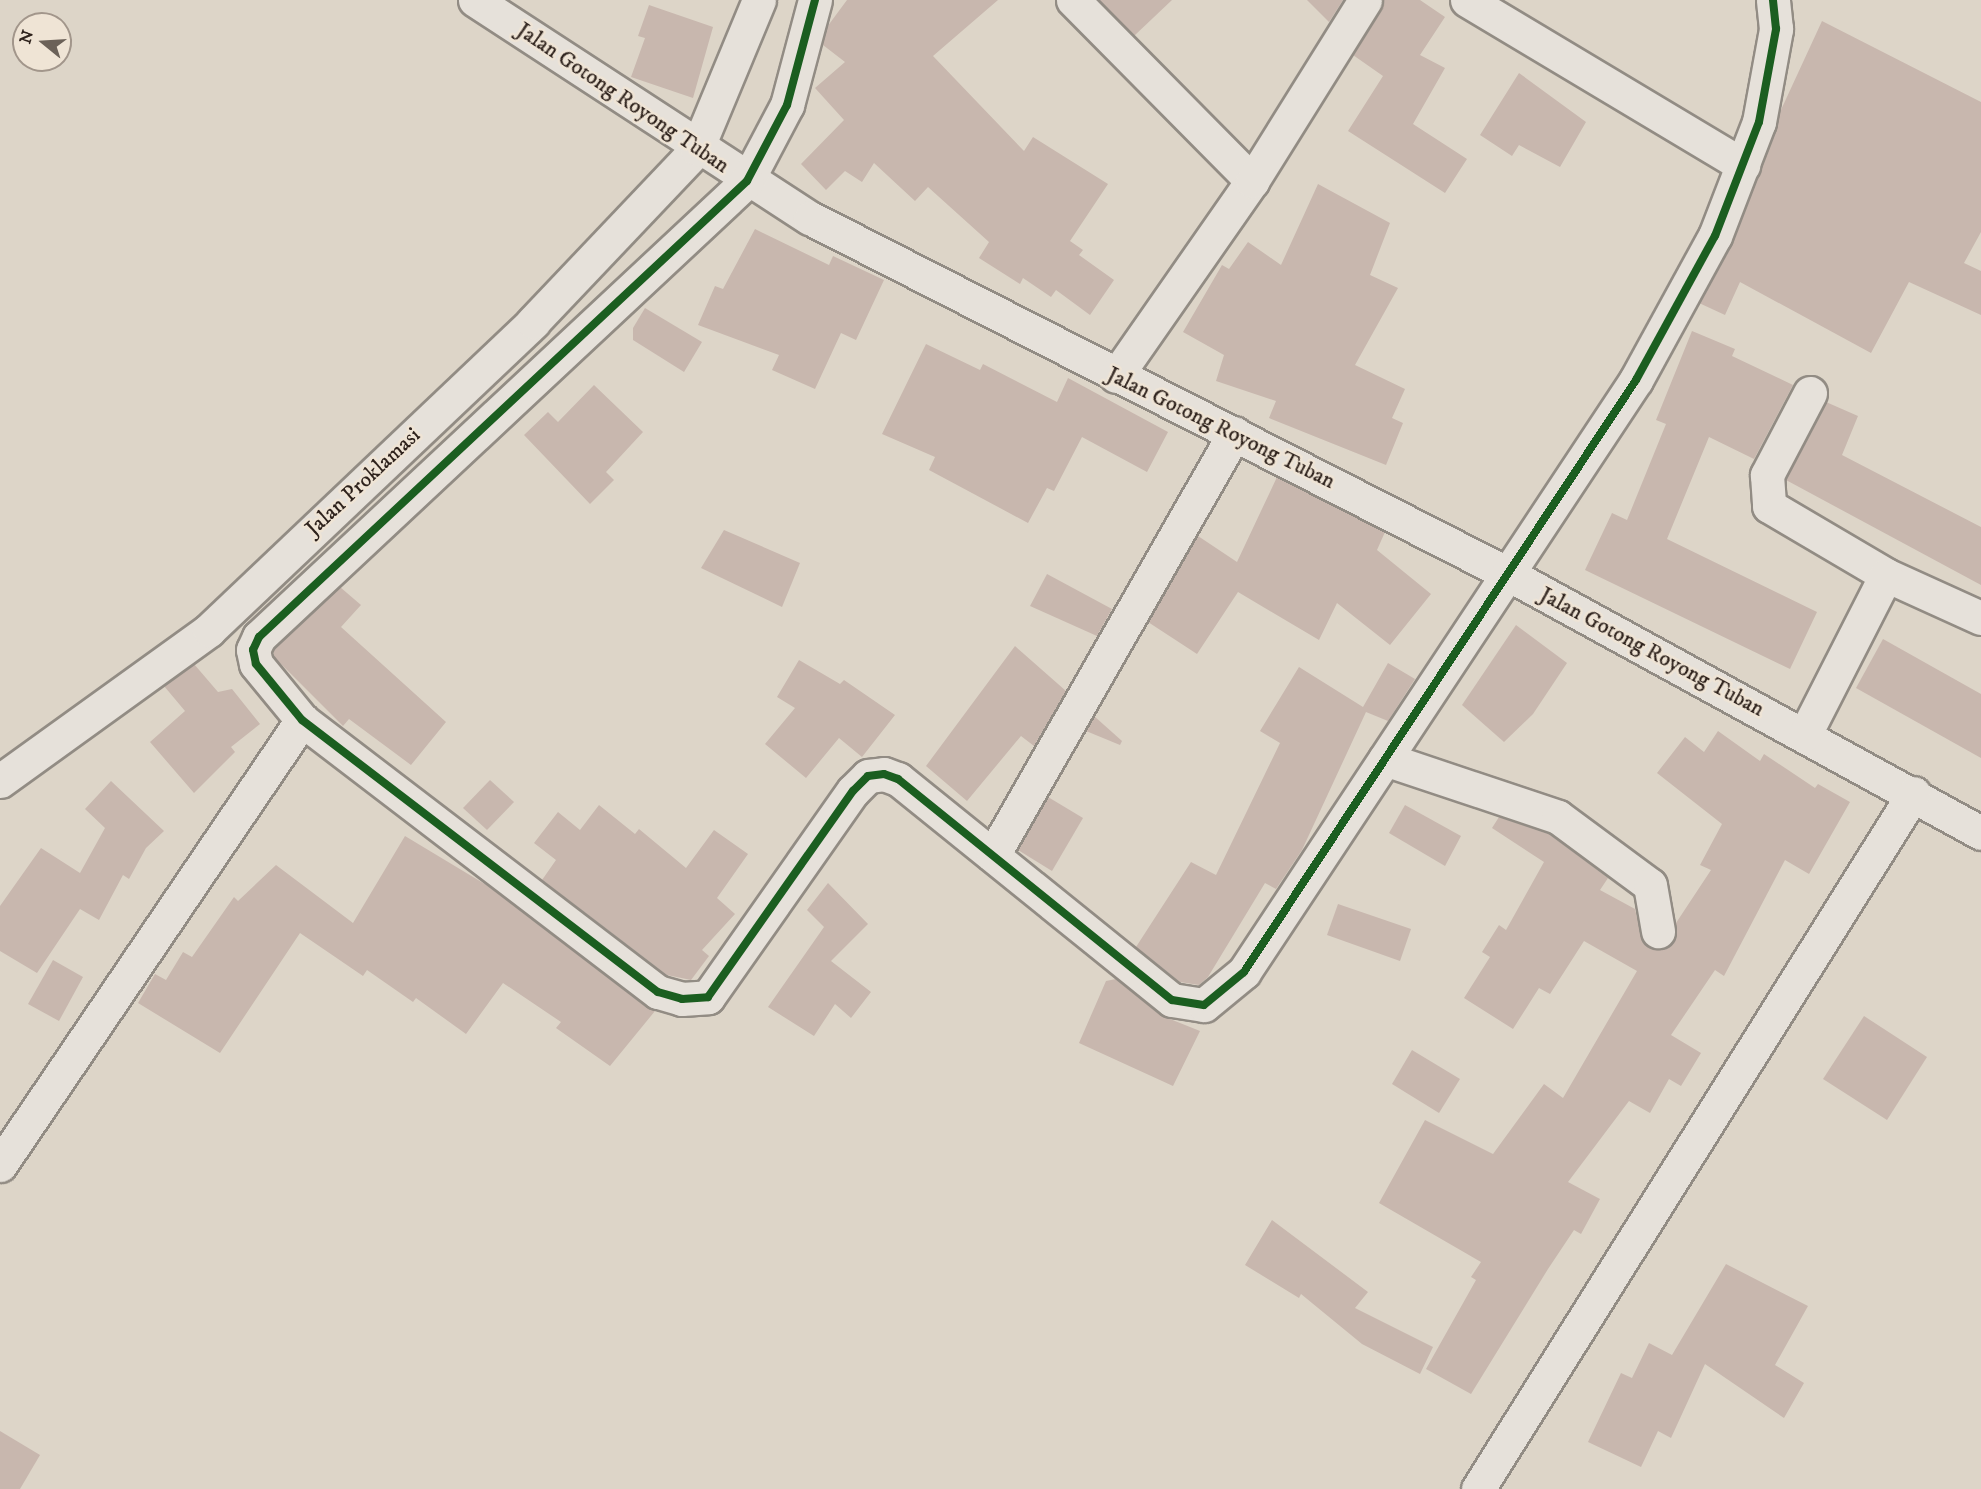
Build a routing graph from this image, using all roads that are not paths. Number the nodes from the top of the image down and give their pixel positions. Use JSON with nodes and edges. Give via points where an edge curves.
{"nodes":[{"id":1,"x":475,"y":0,"type":"edge"},
{"id":2,"x":759,"y":0,"type":"edge"},
{"id":3,"x":815,"y":0,"type":"edge"},
{"id":4,"x":1073,"y":0,"type":"edge"},
{"id":5,"x":1365,"y":0,"type":"edge"},
{"id":6,"x":1467,"y":0,"type":"edge"},
{"id":7,"x":1773,"y":0,"type":"edge"},
{"id":8,"x":698,"y":149,"type":"junction"},
{"id":9,"x":1743,"y":165,"type":"junction"},
{"id":10,"x":1252,"y":181,"type":"junction"},
{"id":11,"x":747,"y":182,"type":"junction"},
{"id":12,"x":1116,"y":376,"type":"junction"},
{"id":13,"x":1810,"y":393,"type":"dead end"},
{"id":14,"x":1235,"y":433,"type":"junction"},
{"id":15,"x":1508,"y":574,"type":"junction"},
{"id":16,"x":1886,"y":575,"type":"junction"},
{"id":17,"x":1981,"y":618,"type":"edge"},
{"id":18,"x":302,"y":720,"type":"junction"},
{"id":19,"x":1805,"y":734,"type":"junction"},
{"id":20,"x":1385,"y":759,"type":"junction"},
{"id":21,"x":0,"y":781,"type":"edge"},
{"id":22,"x":1914,"y":793,"type":"junction"},
{"id":23,"x":1981,"y":833,"type":"edge"},
{"id":24,"x":993,"y":855,"type":"junction"},
{"id":25,"x":1658,"y":931,"type":"dead end"},
{"id":26,"x":0,"y":1165,"type":"edge"},
{"id":27,"x":1478,"y":1489,"type":"edge"}],
"edges":[{"from":1,"to":8,"type":"street","name":"Jalan Gotong Royong Tuban"},
{"from":2,"to":8,"type":"street"},
{"from":3,"to":11,"type":"street","via":[[787,105]]},
{"from":4,"to":10,"type":"street"},
{"from":5,"to":10,"type":"street"},
{"from":6,"to":9,"type":"street"},
{"from":7,"to":9,"type":"street","via":[[1776,29],[1759,122]]},
{"from":8,"to":11,"type":"street","name":"Jalan Gotong Royong Tuban"},
{"from":8,"to":21,"type":"street","name":"Jalan Proklamasi","via":[[533,322],[209,630]]},
{"from":9,"to":15,"type":"street","via":[[1715,236],[1636,380]]},
{"from":10,"to":12,"type":"street"},
{"from":11,"to":12,"type":"street","name":"Jalan Gotong Royong Tuban"},
{"from":11,"to":18,"type":"street","via":[[259,637],[253,650],[256,664]]},
{"from":12,"to":14,"type":"street","name":"Jalan Gotong Royong Tuban"},
{"from":13,"to":16,"type":"street","via":[[1767,475],[1769,506]]},
{"from":14,"to":15,"type":"street","name":"Jalan Gotong Royong Tuban"},
{"from":14,"to":24,"type":"street"},
{"from":15,"to":19,"type":"street","name":"Jalan Gotong Royong Tuban"},
{"from":15,"to":20,"type":"street"},
{"from":16,"to":17,"type":"street"},
{"from":16,"to":19,"type":"street"},
{"from":18,"to":24,"type":"street","via":[[658,992],[682,999],[708,997],[868,776],[898,779]]},
{"from":18,"to":26,"type":"street"},
{"from":19,"to":22,"type":"street","name":"Jalan Gotong Royong Tuban"},
{"from":20,"to":24,"type":"street","via":[[1244,972],[1204,1005],[1172,1000]]},
{"from":20,"to":25,"type":"street","via":[[1558,817],[1650,885]]},
{"from":22,"to":23,"type":"street","name":"Jalan Gotong Royong Tuban"},
{"from":22,"to":27,"type":"street"}]}
